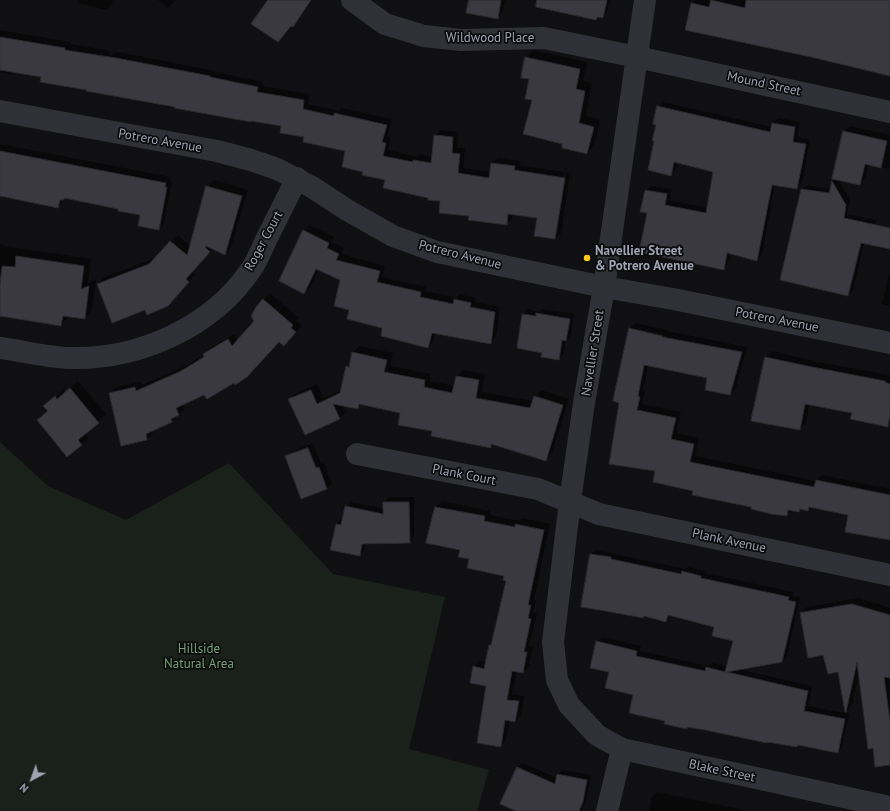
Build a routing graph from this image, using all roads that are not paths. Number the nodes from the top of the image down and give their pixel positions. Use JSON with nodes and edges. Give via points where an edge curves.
{"nodes":[{"id":1,"x":352,"y":0,"type":"edge"},
{"id":2,"x":645,"y":0,"type":"edge"},
{"id":3,"x":637,"y":57,"type":"junction"},
{"id":4,"x":0,"y":111,"type":"edge"},
{"id":5,"x":890,"y":112,"type":"edge"},
{"id":6,"x":297,"y":178,"type":"junction"},
{"id":7,"x":604,"y":287,"type":"junction"},
{"id":8,"x":890,"y":343,"type":"edge"},
{"id":9,"x":0,"y":348,"type":"edge"},
{"id":10,"x":357,"y":454,"type":"dead end"},
{"id":11,"x":570,"y":501,"type":"junction"},
{"id":12,"x":890,"y":575,"type":"edge"},
{"id":13,"x":568,"y":705,"type":"joint"},
{"id":14,"x":622,"y":749,"type":"junction"},
{"id":15,"x":890,"y":807,"type":"edge"},
{"id":16,"x":607,"y":811,"type":"edge"}],
"edges":[{"from":1,"to":3,"type":"street","name":"Wildwood Place","via":[[385,24],[424,36],[461,40],[544,38]]},
{"from":2,"to":3,"type":"street","name":"Navellier Street"},
{"from":3,"to":5,"type":"street","name":"Mound Street"},
{"from":3,"to":7,"type":"street","name":"Navellier Street"},
{"from":4,"to":6,"type":"street","name":"Potrero Avenue","via":[[217,151],[251,160]]},
{"from":6,"to":7,"type":"street","name":"Potrero Avenue","via":[[393,236],[437,252]]},
{"from":6,"to":9,"type":"street","name":"Roger Court","via":[[252,268],[229,296],[200,320],[146,347],[106,356],[69,358]]},
{"from":7,"to":8,"type":"street","name":"Potrero Avenue","via":[[681,300]]},
{"from":7,"to":11,"type":"street","name":"Navellier Street"},
{"from":10,"to":11,"type":"street","name":"Plank Court","via":[[538,489]]},
{"from":11,"to":12,"type":"street","name":"Plank Avenue","via":[[599,514]]},
{"from":11,"to":13,"type":"street","name":"Navellier Street","via":[[553,642],[557,680]]},
{"from":13,"to":14,"type":"street","name":"Blake Street","via":[[597,735]]},
{"from":14,"to":15,"type":"street","name":"Blake Street"},
{"from":14,"to":16,"type":"street"}]}
